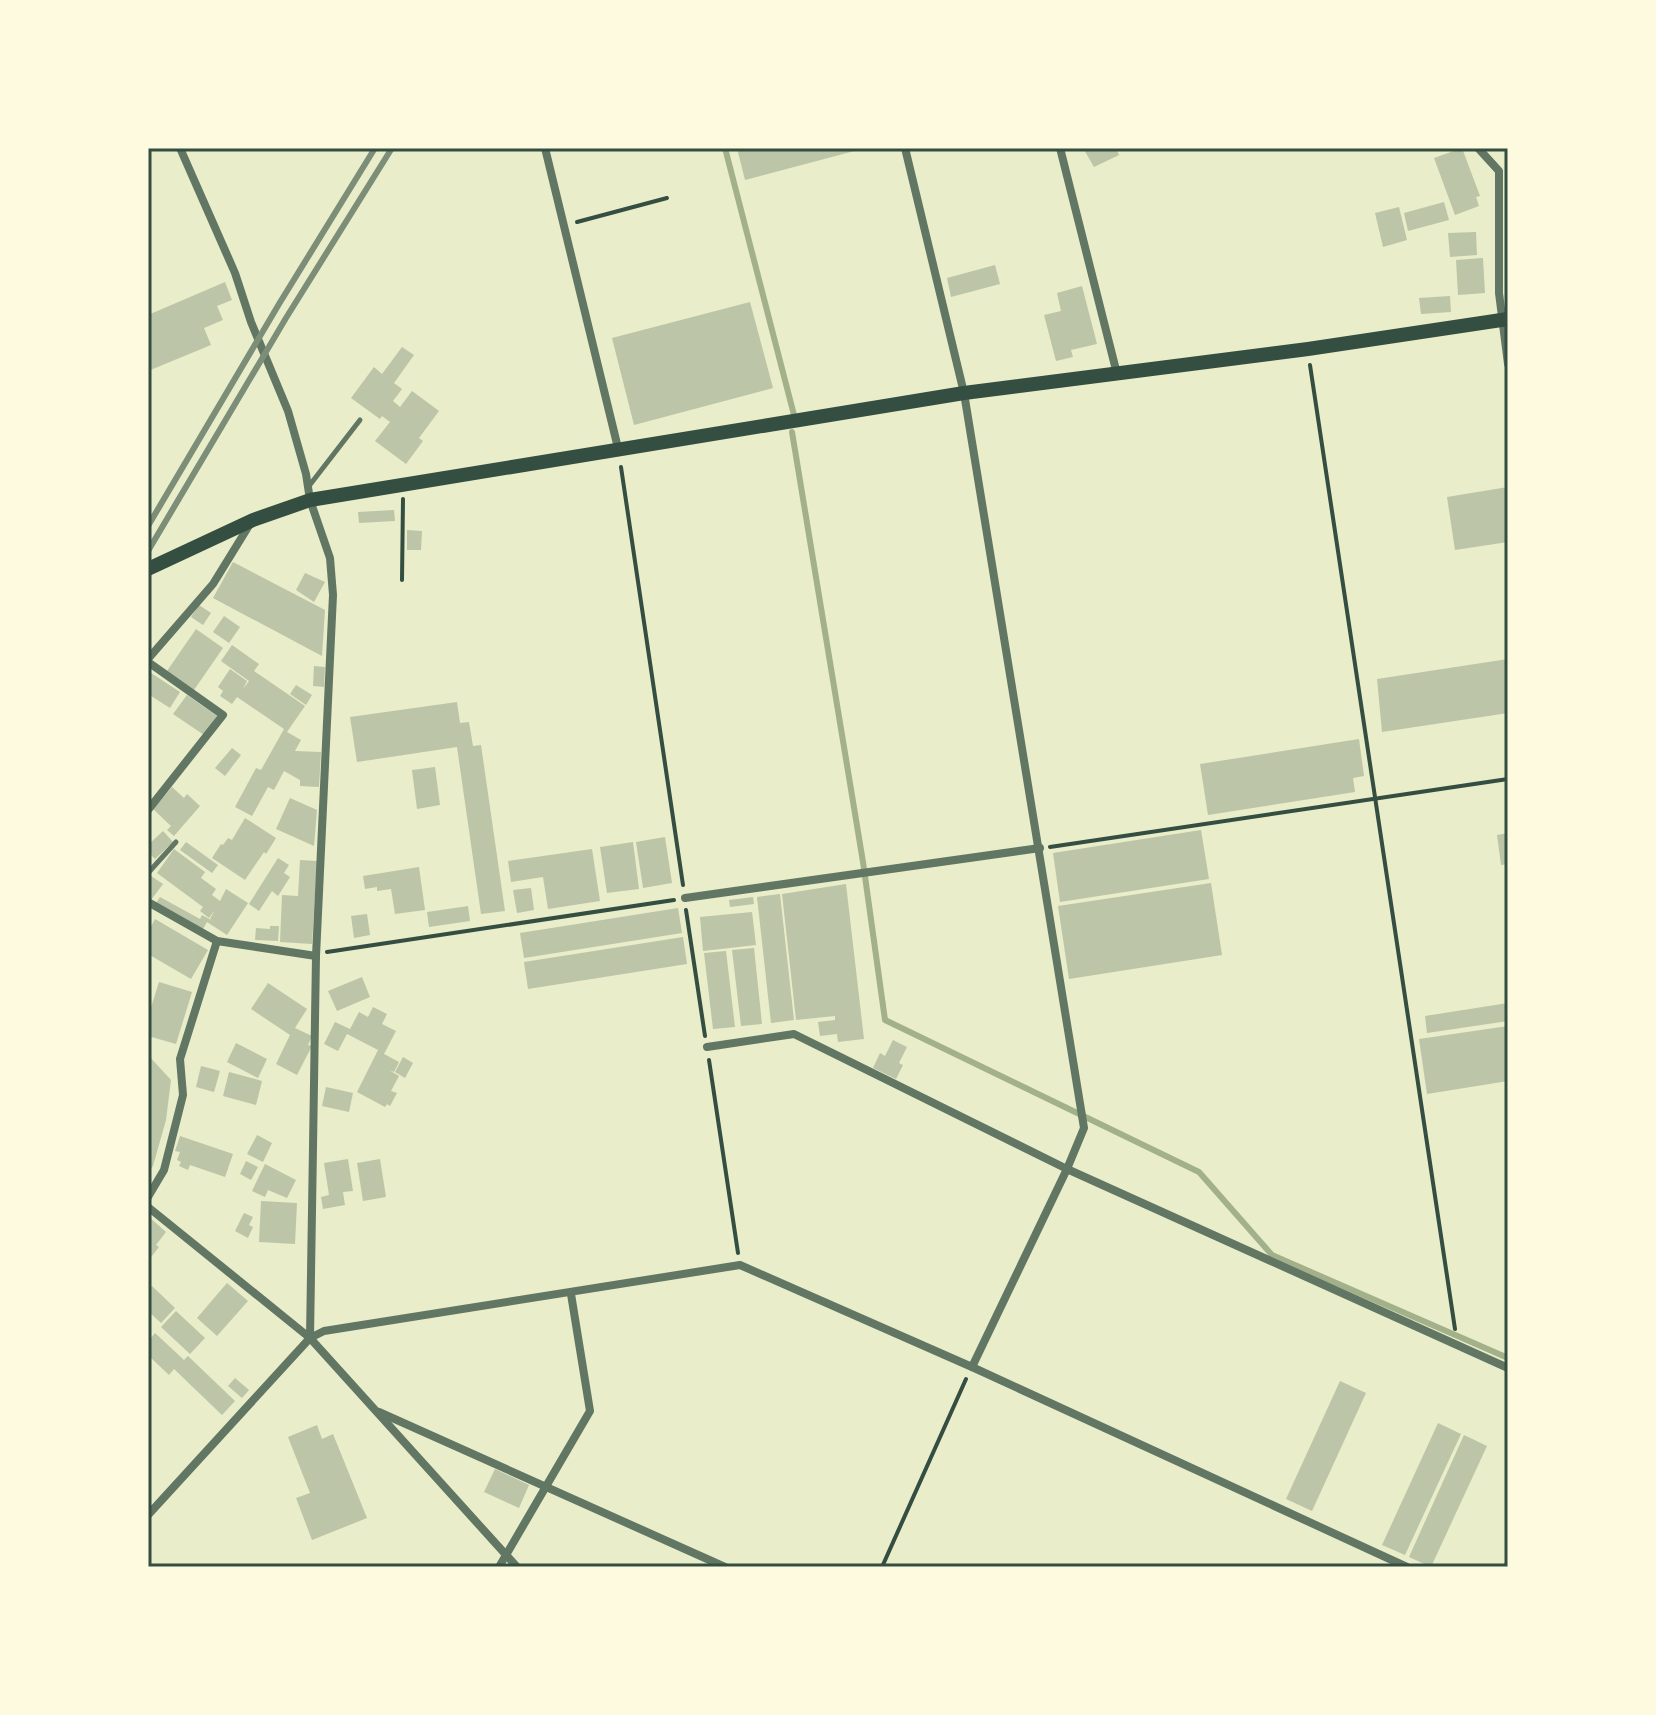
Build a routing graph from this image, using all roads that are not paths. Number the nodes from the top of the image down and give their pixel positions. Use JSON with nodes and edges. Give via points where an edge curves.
{"nodes":[{"id":1,"x":180,"y":148,"type":"edge"},
{"id":2,"x":545,"y":148,"type":"edge"},
{"id":3,"x":905,"y":148,"type":"edge"},
{"id":4,"x":1060,"y":148,"type":"edge"},
{"id":5,"x":1478,"y":148,"type":"edge"},
{"id":6,"x":1508,"y":165,"type":"edge"},
{"id":7,"x":1499,"y":171,"type":"junction"},
{"id":8,"x":1504,"y":320,"type":"edge"},
{"id":9,"x":1508,"y":364,"type":"edge"},
{"id":10,"x":1117,"y":375,"type":"junction"},
{"id":11,"x":964,"y":393,"type":"junction"},
{"id":12,"x":360,"y":420,"type":"dead end"},
{"id":13,"x":618,"y":448,"type":"junction"},
{"id":14,"x":309,"y":494,"type":"junction"},
{"id":15,"x":253,"y":520,"type":"junction"},
{"id":16,"x":148,"y":569,"type":"edge"},
{"id":17,"x":148,"y":661,"type":"edge"},
{"id":18,"x":148,"y":810,"type":"edge"},
{"id":19,"x":176,"y":842,"type":"dead end"},
{"id":20,"x":1040,"y":848,"type":"junction"},
{"id":21,"x":148,"y":873,"type":"edge"},
{"id":22,"x":685,"y":898,"type":"road end"},
{"id":23,"x":148,"y":902,"type":"edge"},
{"id":24,"x":217,"y":941,"type":"junction"},
{"id":25,"x":316,"y":956,"type":"junction"},
{"id":26,"x":707,"y":1047,"type":"road end"},
{"id":27,"x":1067,"y":1169,"type":"junction"},
{"id":28,"x":148,"y":1197,"type":"edge"},
{"id":29,"x":148,"y":1207,"type":"edge"},
{"id":30,"x":571,"y":1294,"type":"junction"},
{"id":31,"x":310,"y":1338,"type":"junction"},
{"id":32,"x":972,"y":1367,"type":"junction"},
{"id":33,"x":1508,"y":1368,"type":"edge"},
{"id":34,"x":375,"y":1410,"type":"junction"},
{"id":35,"x":547,"y":1488,"type":"junction"},
{"id":36,"x":148,"y":1515,"type":"edge"},
{"id":37,"x":506,"y":1555,"type":"junction"},
{"id":38,"x":499,"y":1567,"type":"edge"},
{"id":39,"x":517,"y":1567,"type":"edge"},
{"id":40,"x":725,"y":1567,"type":"edge"},
{"id":41,"x":1407,"y":1567,"type":"edge"}],
"edges":[{"from":1,"to":14,"type":"street","via":[[288,411]]},
{"from":2,"to":13,"type":"street"},
{"from":3,"to":11,"type":"street"},
{"from":4,"to":10,"type":"street"},
{"from":5,"to":7,"type":"street"},
{"from":6,"to":7,"type":"street"},
{"from":7,"to":8,"type":"street"},
{"from":8,"to":9,"type":"street"},
{"from":8,"to":10,"type":"main road"},
{"from":10,"to":11,"type":"main road"},
{"from":11,"to":13,"type":"main road"},
{"from":11,"to":20,"type":"street"},
{"from":12,"to":14,"type":"lane"},
{"from":13,"to":14,"type":"main road","via":[[403,485]]},
{"from":14,"to":15,"type":"main road"},
{"from":14,"to":25,"type":"street","via":[[330,558],[333,595]]},
{"from":15,"to":16,"type":"main road"},
{"from":15,"to":17,"type":"street","via":[[213,584]]},
{"from":17,"to":18,"type":"street","via":[[223,715]]},
{"from":19,"to":21,"type":"lane"},
{"from":20,"to":22,"type":"street"},
{"from":20,"to":27,"type":"street","via":[[1084,1128]]},
{"from":23,"to":24,"type":"street"},
{"from":24,"to":25,"type":"street"},
{"from":24,"to":28,"type":"street","via":[[180,1059],[183,1095],[164,1170]]},
{"from":25,"to":31,"type":"street"},
{"from":26,"to":27,"type":"street","via":[[794,1034]]},
{"from":27,"to":32,"type":"street"},
{"from":27,"to":33,"type":"street"},
{"from":29,"to":31,"type":"street"},
{"from":30,"to":31,"type":"street","via":[[324,1331]]},
{"from":30,"to":32,"type":"street","via":[[740,1265]]},
{"from":30,"to":35,"type":"street","via":[[590,1411]]},
{"from":31,"to":34,"type":"street"},
{"from":31,"to":36,"type":"street"},
{"from":32,"to":41,"type":"street"},
{"from":34,"to":35,"type":"street"},
{"from":34,"to":37,"type":"street"},
{"from":35,"to":37,"type":"street"},
{"from":35,"to":40,"type":"street"},
{"from":37,"to":38,"type":"street"},
{"from":37,"to":39,"type":"street"}]}
